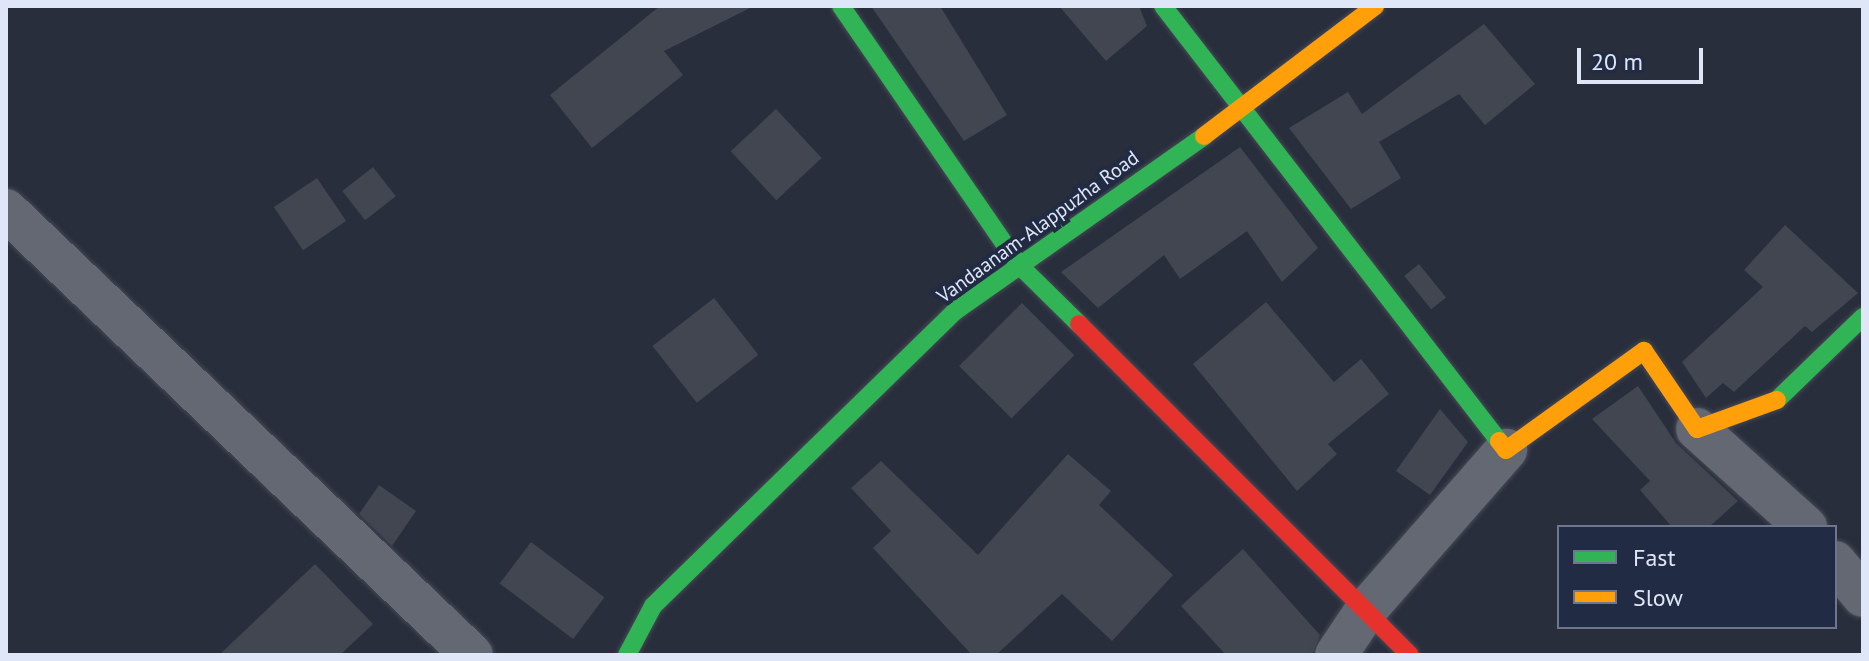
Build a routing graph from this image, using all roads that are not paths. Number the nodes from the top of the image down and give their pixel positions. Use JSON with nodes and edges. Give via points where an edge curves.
{"nodes":[{"id":1,"x":841,"y":6,"type":"edge"},
{"id":2,"x":1163,"y":6,"type":"edge"},
{"id":3,"x":1375,"y":6,"type":"edge"},
{"id":4,"x":1237,"y":111,"type":"junction"},
{"id":5,"x":6,"y":210,"type":"edge"},
{"id":6,"x":1020,"y":266,"type":"junction"},
{"id":7,"x":1863,"y":317,"type":"edge"},
{"id":8,"x":1697,"y":429,"type":"junction"},
{"id":9,"x":1506,"y":450,"type":"junction"},
{"id":10,"x":1804,"y":525,"type":"edge"},
{"id":11,"x":1837,"y":564,"type":"edge"},
{"id":12,"x":1863,"y":596,"type":"edge"},
{"id":13,"x":1366,"y":610,"type":"junction"},
{"id":14,"x":472,"y":655,"type":"edge"},
{"id":15,"x":627,"y":655,"type":"edge"},
{"id":16,"x":1336,"y":655,"type":"edge"},
{"id":17,"x":1410,"y":655,"type":"edge"}],
"edges":[{"from":1,"to":6,"type":"street"},
{"from":2,"to":4,"type":"street"},
{"from":3,"to":4,"type":"street","name":"Vandaanam-Alappuzha Road"},
{"from":4,"to":6,"type":"street","name":"Vandaanam-Alappuzha Road"},
{"from":4,"to":9,"type":"street"},
{"from":5,"to":14,"type":"street"},
{"from":6,"to":13,"type":"street"},
{"from":6,"to":15,"type":"street","name":"Vandaanam-Alappuzha Road","via":[[954,312],[752,502],[653,606]]},
{"from":7,"to":8,"type":"street","via":[[1769,407]]},
{"from":8,"to":9,"type":"street","via":[[1644,351]]},
{"from":8,"to":10,"type":"street"},
{"from":9,"to":13,"type":"street"},
{"from":11,"to":12,"type":"street"},
{"from":13,"to":16,"type":"street"},
{"from":13,"to":17,"type":"street"}]}
